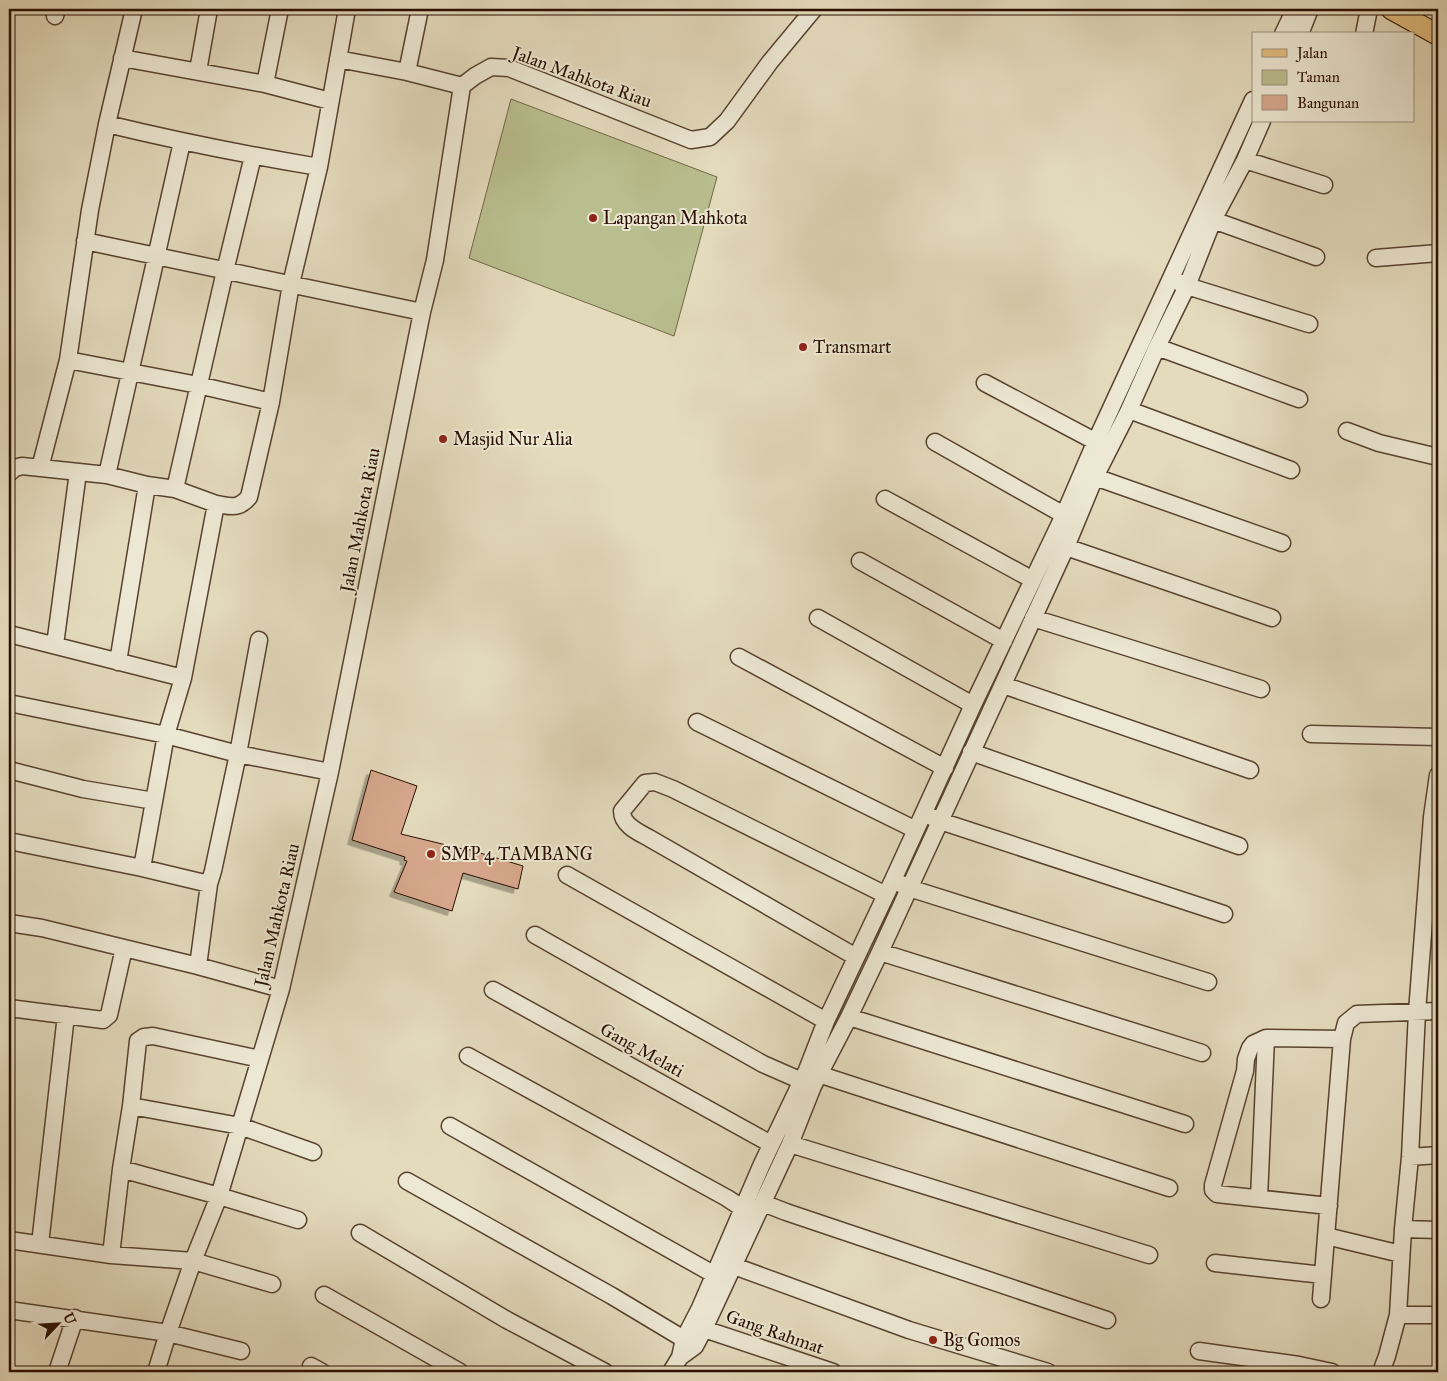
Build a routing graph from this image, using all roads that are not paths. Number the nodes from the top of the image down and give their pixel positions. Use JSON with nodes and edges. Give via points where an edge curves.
{"nodes":[{"id":1,"x":134,"y":9,"type":"edge"},
{"id":2,"x":209,"y":9,"type":"edge"},
{"id":3,"x":280,"y":9,"type":"edge"},
{"id":4,"x":347,"y":9,"type":"edge"},
{"id":5,"x":420,"y":9,"type":"edge"},
{"id":6,"x":814,"y":9,"type":"edge"},
{"id":7,"x":1295,"y":9,"type":"edge"},
{"id":8,"x":1310,"y":9,"type":"edge"},
{"id":9,"x":1370,"y":9,"type":"edge"},
{"id":10,"x":1391,"y":9,"type":"edge"},
{"id":11,"x":1284,"y":32,"type":"edge"},
{"id":12,"x":1301,"y":32,"type":"edge"},
{"id":13,"x":1364,"y":32,"type":"edge"},
{"id":14,"x":1438,"y":35,"type":"edge"},
{"id":15,"x":122,"y":58,"type":"junction"},
{"id":16,"x":338,"y":59,"type":"junction"},
{"id":17,"x":198,"y":72,"type":"junction"},
{"id":18,"x":407,"y":72,"type":"junction"},
{"id":19,"x":265,"y":84,"type":"junction"},
{"id":20,"x":462,"y":86,"type":"junction"},
{"id":21,"x":330,"y":101,"type":"junction"},
{"id":22,"x":1252,"y":102,"type":"edge"},
{"id":23,"x":1262,"y":122,"type":"edge"},
{"id":24,"x":107,"y":124,"type":"junction"},
{"id":25,"x":182,"y":142,"type":"junction"},
{"id":26,"x":253,"y":156,"type":"junction"},
{"id":27,"x":1245,"y":160,"type":"junction"},
{"id":28,"x":319,"y":167,"type":"junction"},
{"id":29,"x":1324,"y":184,"type":"dead end"},
{"id":30,"x":1213,"y":220,"type":"junction"},
{"id":31,"x":85,"y":242,"type":"junction"},
{"id":32,"x":1438,"y":253,"type":"edge"},
{"id":33,"x":155,"y":256,"type":"junction"},
{"id":34,"x":1316,"y":257,"type":"dead end"},
{"id":35,"x":1376,"y":258,"type":"dead end"},
{"id":36,"x":225,"y":271,"type":"junction"},
{"id":37,"x":1171,"y":279,"type":"junction"},
{"id":38,"x":291,"y":284,"type":"junction"},
{"id":39,"x":1187,"y":286,"type":"junction"},
{"id":40,"x":422,"y":312,"type":"junction"},
{"id":41,"x":1308,"y":324,"type":"dead end"},
{"id":42,"x":1157,"y":347,"type":"junction"},
{"id":43,"x":68,"y":360,"type":"junction"},
{"id":44,"x":131,"y":372,"type":"junction"},
{"id":45,"x":985,"y":383,"type":"dead end"},
{"id":46,"x":198,"y":385,"type":"junction"},
{"id":47,"x":1299,"y":399,"type":"dead end"},
{"id":48,"x":271,"y":402,"type":"junction"},
{"id":49,"x":1129,"y":410,"type":"junction"},
{"id":50,"x":1347,"y":431,"type":"dead end"},
{"id":51,"x":934,"y":442,"type":"dead end"},
{"id":52,"x":1102,"y":446,"type":"junction"},
{"id":53,"x":1438,"y":457,"type":"edge"},
{"id":54,"x":40,"y":468,"type":"junction"},
{"id":55,"x":1292,"y":470,"type":"dead end"},
{"id":56,"x":78,"y":472,"type":"junction"},
{"id":57,"x":9,"y":473,"type":"edge"},
{"id":58,"x":107,"y":475,"type":"junction"},
{"id":59,"x":1095,"y":477,"type":"junction"},
{"id":60,"x":147,"y":485,"type":"junction"},
{"id":61,"x":175,"y":489,"type":"junction"},
{"id":62,"x":885,"y":499,"type":"dead end"},
{"id":63,"x":216,"y":504,"type":"junction"},
{"id":64,"x":1071,"y":509,"type":"junction"},
{"id":65,"x":1282,"y":543,"type":"dead end"},
{"id":66,"x":1066,"y":547,"type":"junction"},
{"id":67,"x":860,"y":561,"type":"dead end"},
{"id":68,"x":1032,"y":580,"type":"junction"},
{"id":69,"x":818,"y":618,"type":"dead end"},
{"id":70,"x":1033,"y":618,"type":"junction"},
{"id":71,"x":1272,"y":618,"type":"dead end"},
{"id":72,"x":9,"y":634,"type":"edge"},
{"id":73,"x":259,"y":640,"type":"dead end"},
{"id":74,"x":1004,"y":641,"type":"junction"},
{"id":75,"x":56,"y":645,"type":"junction"},
{"id":76,"x":739,"y":657,"type":"dead end"},
{"id":77,"x":118,"y":662,"type":"junction"},
{"id":78,"x":183,"y":678,"type":"junction"},
{"id":79,"x":1002,"y":684,"type":"junction"},
{"id":80,"x":1261,"y":690,"type":"dead end"},
{"id":81,"x":9,"y":703,"type":"edge"},
{"id":82,"x":973,"y":705,"type":"junction"},
{"id":83,"x":697,"y":722,"type":"dead end"},
{"id":84,"x":1311,"y":734,"type":"dead end"},
{"id":85,"x":166,"y":735,"type":"junction"},
{"id":86,"x":1438,"y":737,"type":"edge"},
{"id":87,"x":971,"y":752,"type":"junction"},
{"id":88,"x":238,"y":754,"type":"junction"},
{"id":89,"x":945,"y":768,"type":"junction"},
{"id":90,"x":9,"y":770,"type":"edge"},
{"id":91,"x":1250,"y":770,"type":"dead end"},
{"id":92,"x":330,"y":772,"type":"junction"},
{"id":93,"x":1438,"y":776,"type":"edge"},
{"id":94,"x":154,"y":801,"type":"junction"},
{"id":95,"x":924,"y":812,"type":"junction"},
{"id":96,"x":940,"y":821,"type":"junction"},
{"id":97,"x":916,"y":830,"type":"junction"},
{"id":98,"x":9,"y":841,"type":"edge"},
{"id":99,"x":1239,"y":846,"type":"dead end"},
{"id":100,"x":142,"y":868,"type":"junction"},
{"id":101,"x":567,"y":876,"type":"dead end"},
{"id":102,"x":209,"y":884,"type":"junction"},
{"id":103,"x":890,"y":888,"type":"junction"},
{"id":104,"x":909,"y":888,"type":"junction"},
{"id":105,"x":1224,"y":914,"type":"dead end"},
{"id":106,"x":9,"y":922,"type":"edge"},
{"id":107,"x":535,"y":935,"type":"dead end"},
{"id":108,"x":124,"y":948,"type":"junction"},
{"id":109,"x":880,"y":952,"type":"junction"},
{"id":110,"x":856,"y":957,"type":"junction"},
{"id":111,"x":198,"y":966,"type":"junction"},
{"id":112,"x":1208,"y":982,"type":"dead end"},
{"id":113,"x":281,"y":989,"type":"junction"},
{"id":114,"x":493,"y":990,"type":"dead end"},
{"id":115,"x":9,"y":1008,"type":"edge"},
{"id":116,"x":1438,"y":1011,"type":"edge"},
{"id":117,"x":1417,"y":1012,"type":"junction"},
{"id":118,"x":66,"y":1015,"type":"junction"},
{"id":119,"x":849,"y":1018,"type":"junction"},
{"id":120,"x":826,"y":1021,"type":"junction"},
{"id":121,"x":1266,"y":1038,"type":"junction"},
{"id":122,"x":1342,"y":1039,"type":"junction"},
{"id":123,"x":1202,"y":1053,"type":"dead end"},
{"id":124,"x":468,"y":1056,"type":"dead end"},
{"id":125,"x":260,"y":1059,"type":"junction"},
{"id":126,"x":810,"y":1078,"type":"junction"},
{"id":127,"x":132,"y":1106,"type":"junction"},
{"id":128,"x":1185,"y":1124,"type":"dead end"},
{"id":129,"x":240,"y":1126,"type":"junction"},
{"id":130,"x":450,"y":1126,"type":"dead end"},
{"id":131,"x":772,"y":1144,"type":"junction"},
{"id":132,"x":790,"y":1144,"type":"junction"},
{"id":133,"x":313,"y":1152,"type":"dead end"},
{"id":134,"x":1438,"y":1155,"type":"edge"},
{"id":135,"x":1410,"y":1157,"type":"junction"},
{"id":136,"x":121,"y":1170,"type":"junction"},
{"id":137,"x":407,"y":1181,"type":"dead end"},
{"id":138,"x":1169,"y":1188,"type":"dead end"},
{"id":139,"x":219,"y":1196,"type":"junction"},
{"id":140,"x":1259,"y":1198,"type":"junction"},
{"id":141,"x":763,"y":1202,"type":"junction"},
{"id":142,"x":1329,"y":1206,"type":"junction"},
{"id":143,"x":742,"y":1208,"type":"junction"},
{"id":144,"x":298,"y":1220,"type":"dead end"},
{"id":145,"x":1403,"y":1229,"type":"junction"},
{"id":146,"x":1438,"y":1230,"type":"edge"},
{"id":147,"x":360,"y":1233,"type":"dead end"},
{"id":148,"x":1326,"y":1236,"type":"junction"},
{"id":149,"x":9,"y":1240,"type":"edge"},
{"id":150,"x":40,"y":1244,"type":"junction"},
{"id":151,"x":1402,"y":1254,"type":"junction"},
{"id":152,"x":112,"y":1255,"type":"junction"},
{"id":153,"x":1149,"y":1255,"type":"dead end"},
{"id":154,"x":193,"y":1260,"type":"junction"},
{"id":155,"x":1215,"y":1262,"type":"dead end"},
{"id":156,"x":723,"y":1267,"type":"junction"},
{"id":157,"x":1323,"y":1275,"type":"junction"},
{"id":158,"x":272,"y":1284,"type":"dead end"},
{"id":159,"x":324,"y":1295,"type":"dead end"},
{"id":160,"x":1321,"y":1299,"type":"dead end"},
{"id":161,"x":9,"y":1310,"type":"edge"},
{"id":162,"x":1398,"y":1315,"type":"junction"},
{"id":163,"x":1438,"y":1315,"type":"edge"},
{"id":164,"x":75,"y":1318,"type":"junction"},
{"id":165,"x":1107,"y":1320,"type":"dead end"},
{"id":166,"x":704,"y":1329,"type":"junction"},
{"id":167,"x":168,"y":1333,"type":"junction"},
{"id":168,"x":690,"y":1343,"type":"junction"},
{"id":169,"x":241,"y":1351,"type":"dead end"},
{"id":170,"x":1199,"y":1351,"type":"dead end"},
{"id":171,"x":57,"y":1372,"type":"edge"},
{"id":172,"x":156,"y":1372,"type":"edge"},
{"id":173,"x":460,"y":1372,"type":"edge"},
{"id":174,"x":605,"y":1372,"type":"edge"},
{"id":175,"x":671,"y":1372,"type":"edge"},
{"id":176,"x":833,"y":1372,"type":"edge"},
{"id":177,"x":1048,"y":1372,"type":"edge"},
{"id":178,"x":1332,"y":1372,"type":"edge"},
{"id":179,"x":1381,"y":1372,"type":"edge"}],
"edges":[{"from":1,"to":15,"type":"street"},
{"from":2,"to":17,"type":"street"},
{"from":3,"to":19,"type":"street"},
{"from":4,"to":16,"type":"street"},
{"from":5,"to":18,"type":"street"},
{"from":6,"to":20,"type":"street","name":"Jalan Mahkota Riau","via":[[727,121],[710,136],[691,140],[510,68],[491,67]]},
{"from":7,"to":11,"type":"street"},
{"from":8,"to":12,"type":"street"},
{"from":9,"to":13,"type":"street"},
{"from":10,"to":14,"type":"main road"},
{"from":15,"to":17,"type":"street"},
{"from":15,"to":24,"type":"street"},
{"from":16,"to":18,"type":"street"},
{"from":16,"to":21,"type":"street"},
{"from":17,"to":19,"type":"street"},
{"from":18,"to":20,"type":"street"},
{"from":19,"to":21,"type":"street"},
{"from":20,"to":40,"type":"street","name":"Jalan Mahkota Riau","via":[[434,260]]},
{"from":21,"to":28,"type":"street"},
{"from":22,"to":37,"type":"street"},
{"from":23,"to":27,"type":"street"},
{"from":24,"to":25,"type":"street"},
{"from":24,"to":31,"type":"street"},
{"from":25,"to":26,"type":"street"},
{"from":25,"to":33,"type":"street"},
{"from":26,"to":28,"type":"street"},
{"from":26,"to":36,"type":"street"},
{"from":27,"to":29,"type":"street"},
{"from":27,"to":30,"type":"street"},
{"from":28,"to":38,"type":"street"},
{"from":30,"to":34,"type":"street"},
{"from":30,"to":39,"type":"street"},
{"from":31,"to":33,"type":"street"},
{"from":31,"to":43,"type":"street"},
{"from":32,"to":35,"type":"street"},
{"from":33,"to":36,"type":"street"},
{"from":33,"to":44,"type":"street"},
{"from":36,"to":38,"type":"street"},
{"from":36,"to":46,"type":"street"},
{"from":37,"to":39,"type":"street"},
{"from":37,"to":52,"type":"street"},
{"from":38,"to":40,"type":"street"},
{"from":38,"to":48,"type":"street"},
{"from":39,"to":41,"type":"street"},
{"from":39,"to":42,"type":"street"},
{"from":40,"to":92,"type":"street","name":"Jalan Mahkota Riau"},
{"from":42,"to":47,"type":"street"},
{"from":42,"to":49,"type":"street"},
{"from":43,"to":44,"type":"street"},
{"from":43,"to":54,"type":"street"},
{"from":44,"to":46,"type":"street"},
{"from":44,"to":58,"type":"street"},
{"from":45,"to":52,"type":"street"},
{"from":46,"to":48,"type":"street"},
{"from":46,"to":61,"type":"street"},
{"from":48,"to":63,"type":"street","via":[[249,497],[234,507]]},
{"from":49,"to":52,"type":"street"},
{"from":49,"to":55,"type":"street"},
{"from":50,"to":53,"type":"street","via":[[1379,443]]},
{"from":51,"to":64,"type":"street"},
{"from":52,"to":59,"type":"street"},
{"from":52,"to":64,"type":"street"},
{"from":54,"to":56,"type":"street"},
{"from":54,"to":57,"type":"street","via":[[22,466]]},
{"from":56,"to":58,"type":"street"},
{"from":56,"to":75,"type":"street"},
{"from":58,"to":60,"type":"street"},
{"from":59,"to":64,"type":"street"},
{"from":59,"to":65,"type":"street"},
{"from":60,"to":61,"type":"street"},
{"from":60,"to":77,"type":"street"},
{"from":61,"to":63,"type":"street"},
{"from":62,"to":68,"type":"street"},
{"from":63,"to":78,"type":"street"},
{"from":64,"to":66,"type":"street"},
{"from":64,"to":68,"type":"street"},
{"from":66,"to":70,"type":"street"},
{"from":66,"to":71,"type":"street"},
{"from":67,"to":74,"type":"street"},
{"from":68,"to":74,"type":"street"},
{"from":69,"to":82,"type":"street"},
{"from":70,"to":79,"type":"street"},
{"from":70,"to":80,"type":"street"},
{"from":72,"to":75,"type":"street"},
{"from":73,"to":88,"type":"street"},
{"from":74,"to":82,"type":"street"},
{"from":75,"to":77,"type":"street"},
{"from":76,"to":89,"type":"street"},
{"from":77,"to":78,"type":"street"},
{"from":78,"to":85,"type":"street"},
{"from":79,"to":87,"type":"street"},
{"from":79,"to":91,"type":"street"},
{"from":81,"to":85,"type":"street"},
{"from":82,"to":89,"type":"street"},
{"from":83,"to":97,"type":"street"},
{"from":84,"to":86,"type":"street"},
{"from":85,"to":88,"type":"street"},
{"from":85,"to":94,"type":"street"},
{"from":87,"to":96,"type":"street"},
{"from":87,"to":99,"type":"street"},
{"from":88,"to":92,"type":"street"},
{"from":88,"to":102,"type":"street"},
{"from":89,"to":95,"type":"street"},
{"from":90,"to":94,"type":"street","via":[[83,789]]},
{"from":92,"to":113,"type":"street","name":"Jalan Mahkota Riau"},
{"from":93,"to":117,"type":"street"},
{"from":94,"to":100,"type":"street"},
{"from":95,"to":96,"type":"street"},
{"from":95,"to":97,"type":"street"},
{"from":96,"to":104,"type":"street"},
{"from":96,"to":105,"type":"street"},
{"from":97,"to":103,"type":"street"},
{"from":98,"to":100,"type":"street"},
{"from":100,"to":102,"type":"street"},
{"from":101,"to":120,"type":"street"},
{"from":102,"to":111,"type":"street"},
{"from":103,"to":104,"type":"street"},
{"from":103,"to":110,"type":"street"},
{"from":103,"to":110,"type":"street","via":[[655,782],[645,783],[622,811],[622,817],[629,826]]},
{"from":104,"to":109,"type":"street"},
{"from":104,"to":112,"type":"street"},
{"from":106,"to":108,"type":"street"},
{"from":107,"to":126,"type":"street","via":[[763,1064]]},
{"from":108,"to":111,"type":"street"},
{"from":108,"to":118,"type":"street","via":[[109,1015],[103,1020]]},
{"from":109,"to":119,"type":"street"},
{"from":109,"to":123,"type":"street"},
{"from":110,"to":120,"type":"street"},
{"from":111,"to":113,"type":"street"},
{"from":113,"to":125,"type":"street","name":"Jalan Mahkota Riau"},
{"from":114,"to":131,"type":"street","name":"Gang Melati"},
{"from":115,"to":118,"type":"street"},
{"from":116,"to":117,"type":"street"},
{"from":117,"to":122,"type":"street","via":[[1357,1014],[1346,1024]]},
{"from":117,"to":135,"type":"street"},
{"from":118,"to":150,"type":"street"},
{"from":119,"to":126,"type":"street"},
{"from":119,"to":128,"type":"street"},
{"from":120,"to":126,"type":"street"},
{"from":121,"to":122,"type":"street"},
{"from":121,"to":140,"type":"street"},
{"from":121,"to":140,"type":"street","via":[[1253,1044],[1246,1059],[1213,1185],[1217,1194]]},
{"from":122,"to":142,"type":"street"},
{"from":124,"to":143,"type":"street"},
{"from":125,"to":127,"type":"street","via":[[153,1036],[144,1037],[138,1041]]},
{"from":125,"to":129,"type":"street","name":"Jalan Mahkota Riau"},
{"from":126,"to":131,"type":"street"},
{"from":126,"to":132,"type":"street"},
{"from":126,"to":138,"type":"street"},
{"from":127,"to":129,"type":"street"},
{"from":127,"to":136,"type":"street"},
{"from":129,"to":133,"type":"street"},
{"from":129,"to":139,"type":"street","name":"Jalan Mahkota Riau"},
{"from":130,"to":156,"type":"street"},
{"from":131,"to":143,"type":"street"},
{"from":132,"to":141,"type":"street"},
{"from":132,"to":153,"type":"street"},
{"from":134,"to":135,"type":"street"},
{"from":135,"to":145,"type":"street"},
{"from":136,"to":139,"type":"street"},
{"from":136,"to":152,"type":"street"},
{"from":137,"to":168,"type":"street"},
{"from":139,"to":144,"type":"street"},
{"from":139,"to":154,"type":"street","name":"Jalan Mahkota Riau"},
{"from":140,"to":142,"type":"street"},
{"from":141,"to":156,"type":"street"},
{"from":141,"to":165,"type":"street"},
{"from":142,"to":148,"type":"street"},
{"from":143,"to":156,"type":"street"},
{"from":145,"to":146,"type":"street"},
{"from":145,"to":151,"type":"street"},
{"from":147,"to":174,"type":"street","via":[[507,1320]]},
{"from":148,"to":151,"type":"street"},
{"from":148,"to":157,"type":"street"},
{"from":149,"to":150,"type":"street"},
{"from":150,"to":152,"type":"street"},
{"from":151,"to":162,"type":"street"},
{"from":152,"to":154,"type":"street"},
{"from":154,"to":158,"type":"street"},
{"from":154,"to":167,"type":"street","name":"Jalan Mahkota Riau"},
{"from":155,"to":157,"type":"street"},
{"from":156,"to":166,"type":"street"},
{"from":156,"to":168,"type":"street","via":[[696,1316]]},
{"from":156,"to":177,"type":"street","via":[[909,1330]]},
{"from":157,"to":160,"type":"street"},
{"from":159,"to":173,"type":"street"},
{"from":161,"to":164,"type":"street"},
{"from":162,"to":163,"type":"street"},
{"from":162,"to":179,"type":"street"},
{"from":164,"to":167,"type":"street"},
{"from":164,"to":171,"type":"street"},
{"from":166,"to":168,"type":"street"},
{"from":166,"to":176,"type":"street","name":"Gang Rahmat"},
{"from":167,"to":169,"type":"street"},
{"from":167,"to":172,"type":"street","name":"Jalan Mahkota Riau"},
{"from":168,"to":175,"type":"street"},
{"from":170,"to":178,"type":"street"}]}
